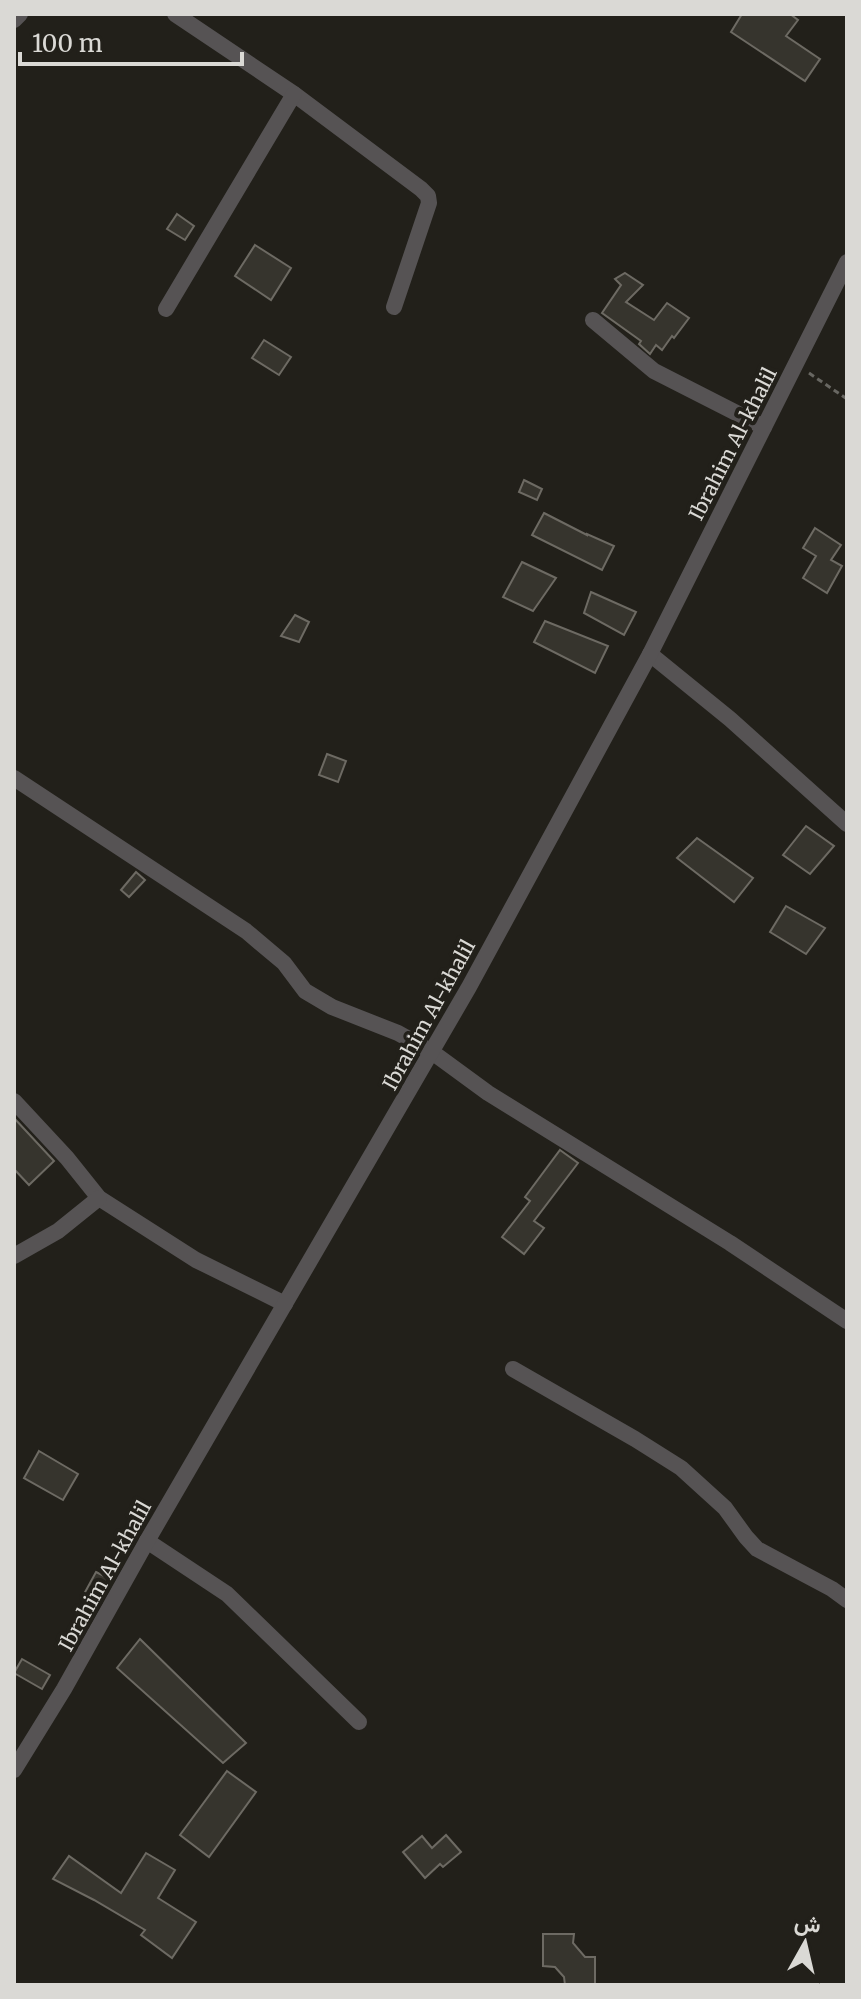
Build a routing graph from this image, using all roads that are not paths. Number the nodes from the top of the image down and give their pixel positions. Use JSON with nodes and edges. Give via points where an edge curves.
{"nodes":[{"id":1,"x":20,"y":14,"type":"edge"},
{"id":2,"x":175,"y":14,"type":"edge"},
{"id":3,"x":14,"y":20,"type":"edge"},
{"id":4,"x":294,"y":94,"type":"junction"},
{"id":5,"x":847,"y":262,"type":"edge"},
{"id":6,"x":394,"y":307,"type":"dead end"},
{"id":7,"x":166,"y":309,"type":"dead end"},
{"id":8,"x":593,"y":320,"type":"dead end"},
{"id":9,"x":764,"y":427,"type":"junction"},
{"id":10,"x":650,"y":654,"type":"junction"},
{"id":11,"x":14,"y":778,"type":"edge"},
{"id":12,"x":847,"y":824,"type":"edge"},
{"id":13,"x":432,"y":1052,"type":"junction"},
{"id":14,"x":14,"y":1101,"type":"edge"},
{"id":15,"x":99,"y":1198,"type":"junction"},
{"id":16,"x":14,"y":1256,"type":"edge"},
{"id":17,"x":285,"y":1304,"type":"junction"},
{"id":18,"x":847,"y":1321,"type":"edge"},
{"id":19,"x":513,"y":1369,"type":"dead end"},
{"id":20,"x":147,"y":1541,"type":"junction"},
{"id":21,"x":847,"y":1600,"type":"edge"},
{"id":22,"x":359,"y":1722,"type":"dead end"},
{"id":23,"x":14,"y":1770,"type":"edge"}],
"edges":[{"from":1,"to":3,"type":"street"},
{"from":2,"to":4,"type":"street"},
{"from":4,"to":6,"type":"street","via":[[428,196]]},
{"from":4,"to":7,"type":"street"},
{"from":5,"to":9,"type":"street","name":"Ibrahim Al-khalil"},
{"from":8,"to":9,"type":"street","via":[[654,371]]},
{"from":9,"to":10,"type":"street","name":"Ibrahim Al-khalil"},
{"from":10,"to":12,"type":"street"},
{"from":10,"to":13,"type":"street","name":"Ibrahim Al-khalil"},
{"from":11,"to":13,"type":"street","via":[[246,931],[284,963],[305,991]]},
{"from":13,"to":17,"type":"street","name":"Ibrahim Al-khalil"},
{"from":13,"to":18,"type":"street"},
{"from":14,"to":15,"type":"street"},
{"from":15,"to":16,"type":"street","via":[[58,1231]]},
{"from":15,"to":17,"type":"street","via":[[196,1260]]},
{"from":17,"to":20,"type":"street","name":"Ibrahim Al-khalil"},
{"from":19,"to":21,"type":"street","via":[[681,1468],[725,1508],[757,1549]]},
{"from":20,"to":22,"type":"street","via":[[227,1594]]},
{"from":20,"to":23,"type":"street","name":"Ibrahim Al-khalil"}]}
